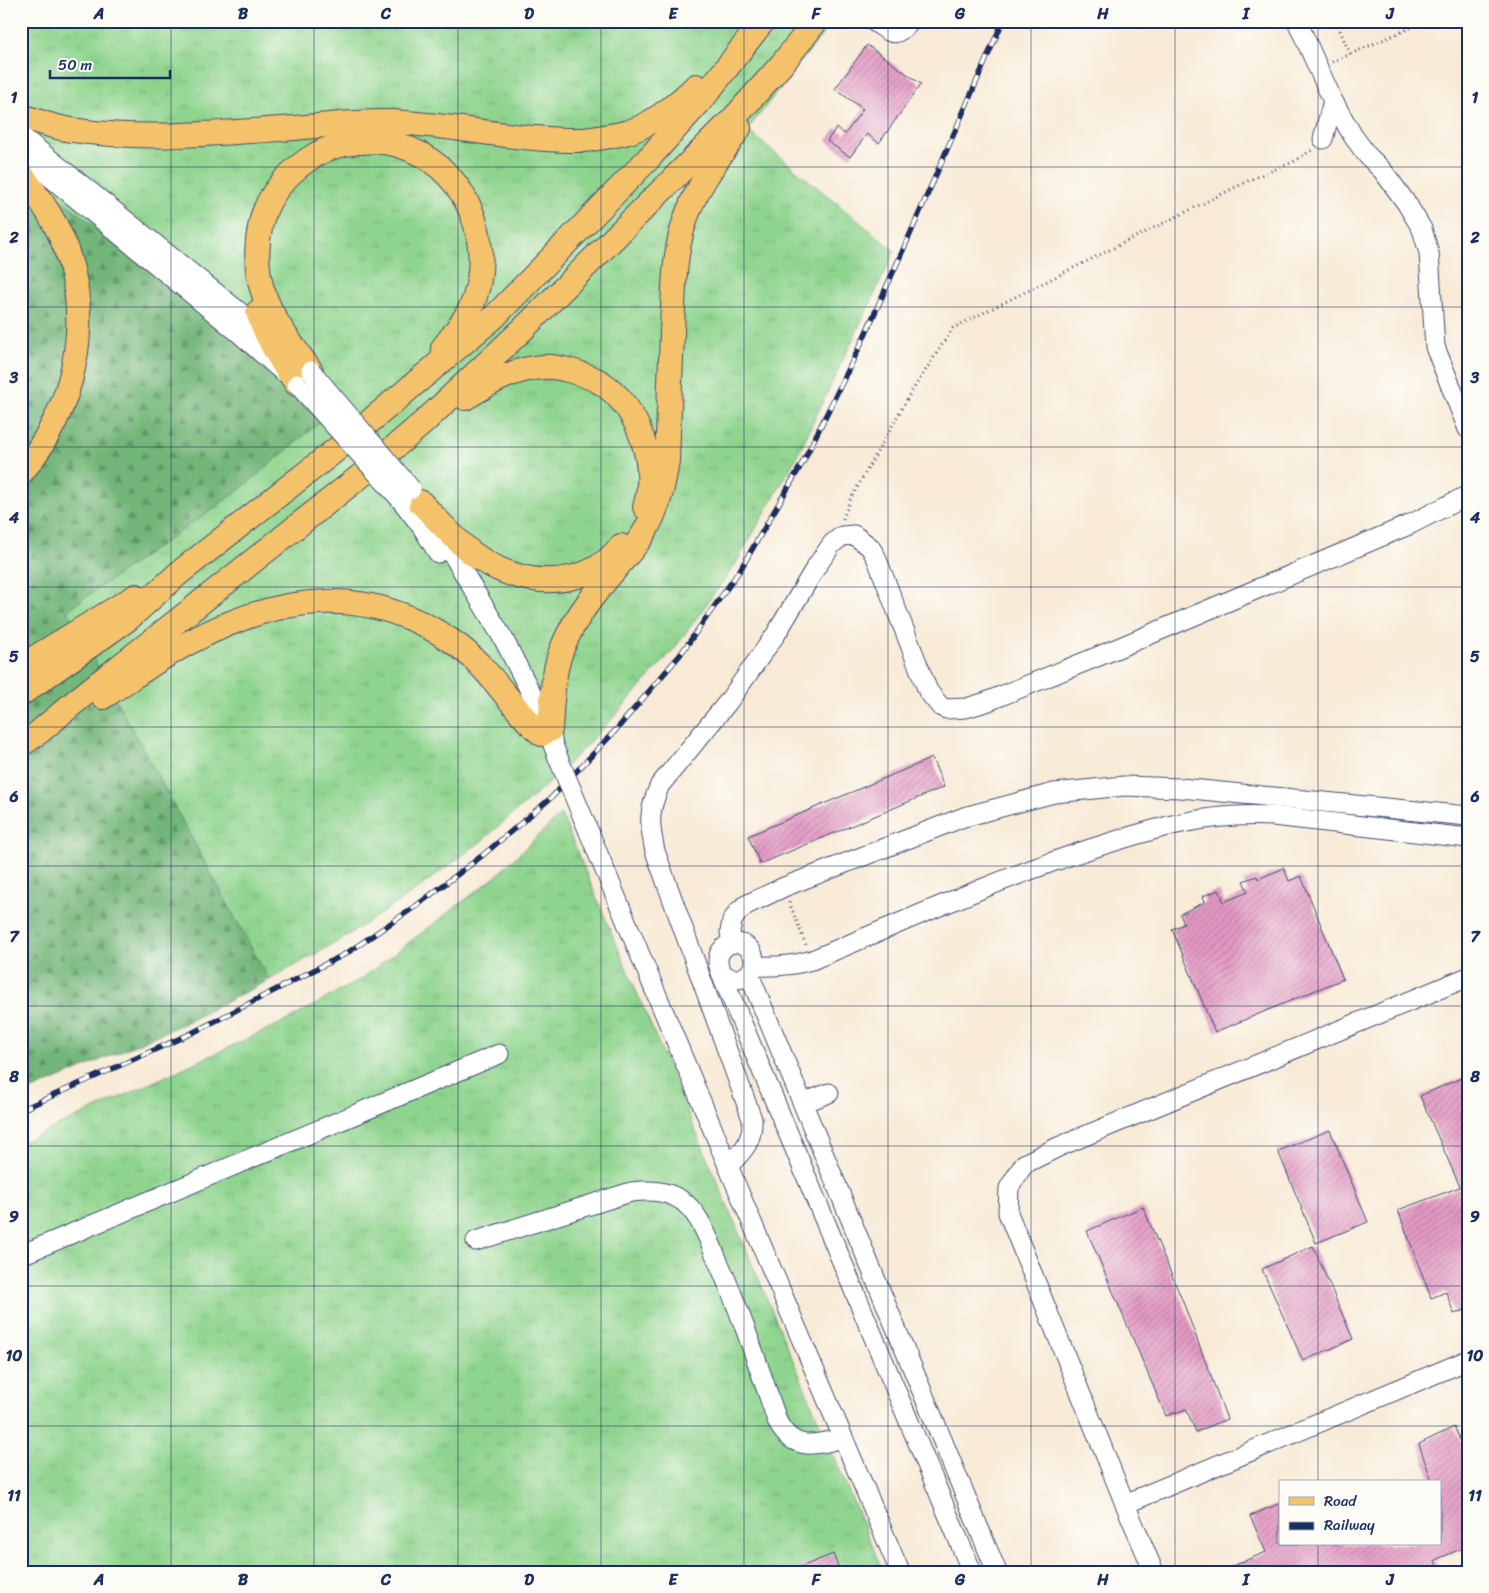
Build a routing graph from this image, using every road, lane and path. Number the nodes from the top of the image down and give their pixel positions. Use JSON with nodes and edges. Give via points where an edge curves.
{"nodes":[{"id":1,"x":816,"y":21,"type":"edge"},
{"id":2,"x":873,"y":21,"type":"edge"},
{"id":3,"x":910,"y":21,"type":"edge"},
{"id":4,"x":1297,"y":21,"type":"edge"},
{"id":5,"x":1336,"y":21,"type":"edge"},
{"id":6,"x":1426,"y":21,"type":"edge"},
{"id":7,"x":762,"y":23,"type":"edge"},
{"id":8,"x":1350,"y":54,"type":"junction"},
{"id":9,"x":782,"y":64,"type":"junction"},
{"id":10,"x":1318,"y":68,"type":"junction"},
{"id":11,"x":1333,"y":101,"type":"junction"},
{"id":12,"x":21,"y":116,"type":"edge"},
{"id":13,"x":451,"y":127,"type":"junction"},
{"id":14,"x":21,"y":136,"type":"edge"},
{"id":15,"x":1323,"y":139,"type":"joint"},
{"id":16,"x":21,"y":153,"type":"edge"},
{"id":17,"x":21,"y":174,"type":"edge"},
{"id":18,"x":265,"y":332,"type":"junction"},
{"id":19,"x":304,"y":378,"type":"junction"},
{"id":20,"x":403,"y":392,"type":"junction"},
{"id":21,"x":424,"y":422,"type":"junction"},
{"id":22,"x":1468,"y":428,"type":"edge"},
{"id":23,"x":21,"y":472,"type":"edge"},
{"id":24,"x":1468,"y":495,"type":"edge"},
{"id":25,"x":411,"y":497,"type":"junction"},
{"id":26,"x":422,"y":527,"type":"junction"},
{"id":27,"x":834,"y":542,"type":"junction"},
{"id":28,"x":451,"y":550,"type":"junction"},
{"id":29,"x":615,"y":569,"type":"junction"},
{"id":30,"x":179,"y":573,"type":"junction"},
{"id":31,"x":21,"y":666,"type":"edge"},
{"id":32,"x":21,"y":694,"type":"edge"},
{"id":33,"x":30,"y":739,"type":"edge"},
{"id":34,"x":551,"y":742,"type":"junction"},
{"id":35,"x":1468,"y":816,"type":"edge"},
{"id":36,"x":1468,"y":838,"type":"edge"},
{"id":37,"x":784,"y":887,"type":"junction"},
{"id":38,"x":732,"y":943,"type":"junction"},
{"id":39,"x":812,"y":960,"type":"junction"},
{"id":40,"x":751,"y":970,"type":"junction"},
{"id":41,"x":721,"y":973,"type":"junction"},
{"id":42,"x":1468,"y":977,"type":"edge"},
{"id":43,"x":500,"y":1054,"type":"dead end"},
{"id":44,"x":829,"y":1092,"type":"dead end"},
{"id":45,"x":803,"y":1103,"type":"junction"},
{"id":46,"x":728,"y":1166,"type":"junction"},
{"id":47,"x":476,"y":1241,"type":"dead end"},
{"id":48,"x":21,"y":1255,"type":"edge"},
{"id":49,"x":1468,"y":1360,"type":"edge"},
{"id":50,"x":843,"y":1438,"type":"junction"},
{"id":51,"x":1125,"y":1504,"type":"junction"},
{"id":52,"x":900,"y":1572,"type":"edge"},
{"id":53,"x":972,"y":1572,"type":"edge"},
{"id":54,"x":997,"y":1572,"type":"edge"},
{"id":55,"x":1154,"y":1572,"type":"edge"}],
"edges":[{"from":1,"to":9,"type":"main road"},
{"from":2,"to":3,"type":"street","via":[[894,33],[899,33]]},
{"from":4,"to":10,"type":"street"},
{"from":5,"to":8,"type":"path"},
{"from":6,"to":8,"type":"path"},
{"from":7,"to":13,"type":"main road","via":[[680,102],[651,122],[624,134],[585,140],[527,138]]},
{"from":7,"to":20,"type":"main road","via":[[648,160],[551,260],[494,317]]},
{"from":8,"to":10,"type":"path"},
{"from":9,"to":21,"type":"main road","via":[[734,118],[564,289]]},
{"from":9,"to":29,"type":"main road","via":[[690,205],[676,258],[663,489],[642,537]]},
{"from":10,"to":11,"type":"street"},
{"from":11,"to":15,"type":"street"},
{"from":11,"to":22,"type":"street","via":[[1353,136],[1383,171],[1422,229],[1429,253],[1435,347]]},
{"from":12,"to":13,"type":"main road","via":[[70,130],[126,136],[202,135],[391,122]]},
{"from":13,"to":18,"type":"main road","via":[[336,135],[301,152],[274,177],[253,212],[246,248],[254,299]]},
{"from":14,"to":18,"type":"street"},
{"from":15,"to":27,"type":"path","via":[[1293,162],[1254,178],[953,328],[910,394],[850,500]]},
{"from":16,"to":19,"type":"street","via":[[239,333]]},
{"from":17,"to":23,"type":"main road","via":[[62,239],[78,306],[78,340],[62,406],[47,437]]},
{"from":18,"to":19,"type":"main road","via":[[274,350]]},
{"from":19,"to":20,"type":"main road","via":[[268,305],[259,277],[257,251],[261,222],[269,201],[297,168],[318,153],[359,142],[397,144],[416,152],[455,184],[472,210],[481,253],[480,277],[466,316]]},
{"from":19,"to":25,"type":"street","bridge":true},
{"from":20,"to":30,"type":"main road","via":[[337,449]]},
{"from":21,"to":25,"type":"main road","via":[[494,380],[520,370],[546,366],[574,371],[600,382],[630,414],[641,435],[647,459],[646,506],[617,550],[590,571],[575,577],[538,580],[495,568],[472,553]]},
{"from":21,"to":33,"type":"main road"},
{"from":24,"to":27,"type":"street","via":[[1411,524],[1099,656],[986,702],[954,710],[940,706],[928,691],[870,547],[854,535],[842,536]]},
{"from":25,"to":26,"type":"street"},
{"from":25,"to":28,"type":"street"},
{"from":26,"to":28,"type":"main road"},
{"from":26,"to":34,"type":"street","via":[[506,662]]},
{"from":27,"to":46,"type":"street","via":[[776,634],[660,785],[652,801],[651,833],[655,851],[752,1119],[750,1139]]},
{"from":28,"to":29,"type":"main road","via":[[490,578],[539,589],[580,584]]},
{"from":28,"to":34,"type":"street","via":[[504,640]]},
{"from":29,"to":34,"type":"main road","via":[[580,615],[564,644],[555,674]]},
{"from":30,"to":31,"type":"main road"},
{"from":30,"to":32,"type":"main road","via":[[128,619]]},
{"from":33,"to":34,"type":"main road","via":[[69,719],[168,654],[216,629],[276,608],[334,601],[384,609],[454,642],[479,664],[530,724]]},
{"from":34,"to":46,"type":"street","bridge":true},
{"from":35,"to":37,"type":"street","via":[[1181,788],[1124,786],[1054,793],[964,818]]},
{"from":36,"to":39,"type":"street","via":[[1273,816],[1229,815],[1184,821],[1132,835],[988,885]]},
{"from":37,"to":38,"type":"street","via":[[738,912],[732,921]]},
{"from":37,"to":39,"type":"path"},
{"from":38,"to":40,"type":"street","via":[[749,948],[754,960]]},
{"from":38,"to":41,"type":"street","via":[[721,949],[718,955]]},
{"from":39,"to":40,"type":"street","via":[[797,965]]},
{"from":40,"to":41,"type":"street","via":[[743,978],[735,980]]},
{"from":40,"to":45,"type":"street"},
{"from":41,"to":53,"type":"street"},
{"from":42,"to":51,"type":"street","via":[[1024,1164],[1009,1188],[1008,1214]]},
{"from":43,"to":48,"type":"street"},
{"from":44,"to":45,"type":"street"},
{"from":45,"to":54,"type":"street"},
{"from":46,"to":50,"type":"street"},
{"from":47,"to":50,"type":"street","via":[[631,1192],[647,1190],[674,1196],[686,1204],[706,1233],[735,1298],[783,1433],[800,1444],[810,1445]]},
{"from":49,"to":51,"type":"street"},
{"from":50,"to":52,"type":"street"},
{"from":51,"to":55,"type":"street"}]}
